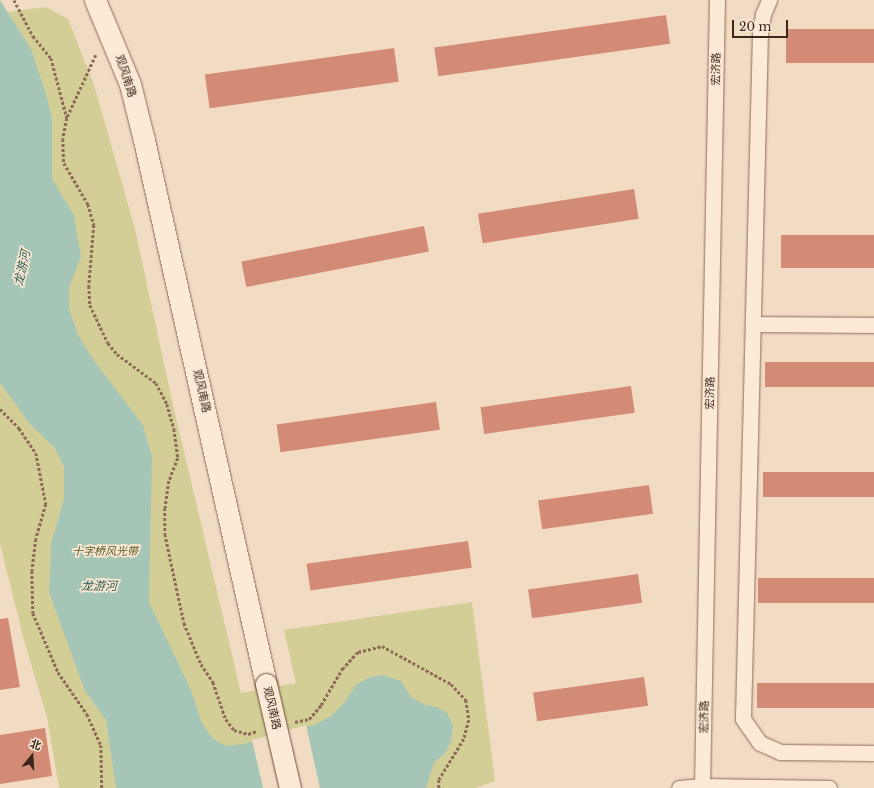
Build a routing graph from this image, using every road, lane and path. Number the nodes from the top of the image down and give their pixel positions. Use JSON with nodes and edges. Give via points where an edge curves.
{"nodes":[{"id":1,"x":14,"y":0,"type":"edge"},
{"id":2,"x":95,"y":0,"type":"edge"},
{"id":3,"x":717,"y":0,"type":"edge"},
{"id":4,"x":769,"y":0,"type":"edge"},
{"id":5,"x":67,"y":118,"type":"dead end"},
{"id":6,"x":754,"y":324,"type":"junction"},
{"id":7,"x":874,"y":325,"type":"edge"},
{"id":8,"x":0,"y":409,"type":"edge"},
{"id":9,"x":874,"y":753,"type":"edge"},
{"id":10,"x":702,"y":786,"type":"junction"},
{"id":11,"x":102,"y":788,"type":"edge"},
{"id":12,"x":290,"y":788,"type":"edge"},
{"id":13,"x":679,"y":788,"type":"edge"},
{"id":14,"x":829,"y":788,"type":"edge"}],
"edges":[{"from":1,"to":5,"type":"path","via":[[33,36],[51,58]]},
{"from":2,"to":12,"type":"street","name":"观风南路","bridge":true,"via":[[130,84]]},
{"from":3,"to":10,"type":"street","name":"宏济路"},
{"from":4,"to":6,"type":"street","via":[[760,32]]},
{"from":6,"to":7,"type":"street"},
{"from":6,"to":9,"type":"street","via":[[743,719],[760,743],[780,752]]},
{"from":8,"to":11,"type":"path","via":[[19,428],[36,453],[46,504],[36,539],[32,571],[33,613],[58,672],[87,714],[101,746]]},
{"from":10,"to":13,"type":"street"},
{"from":10,"to":14,"type":"street"}]}
